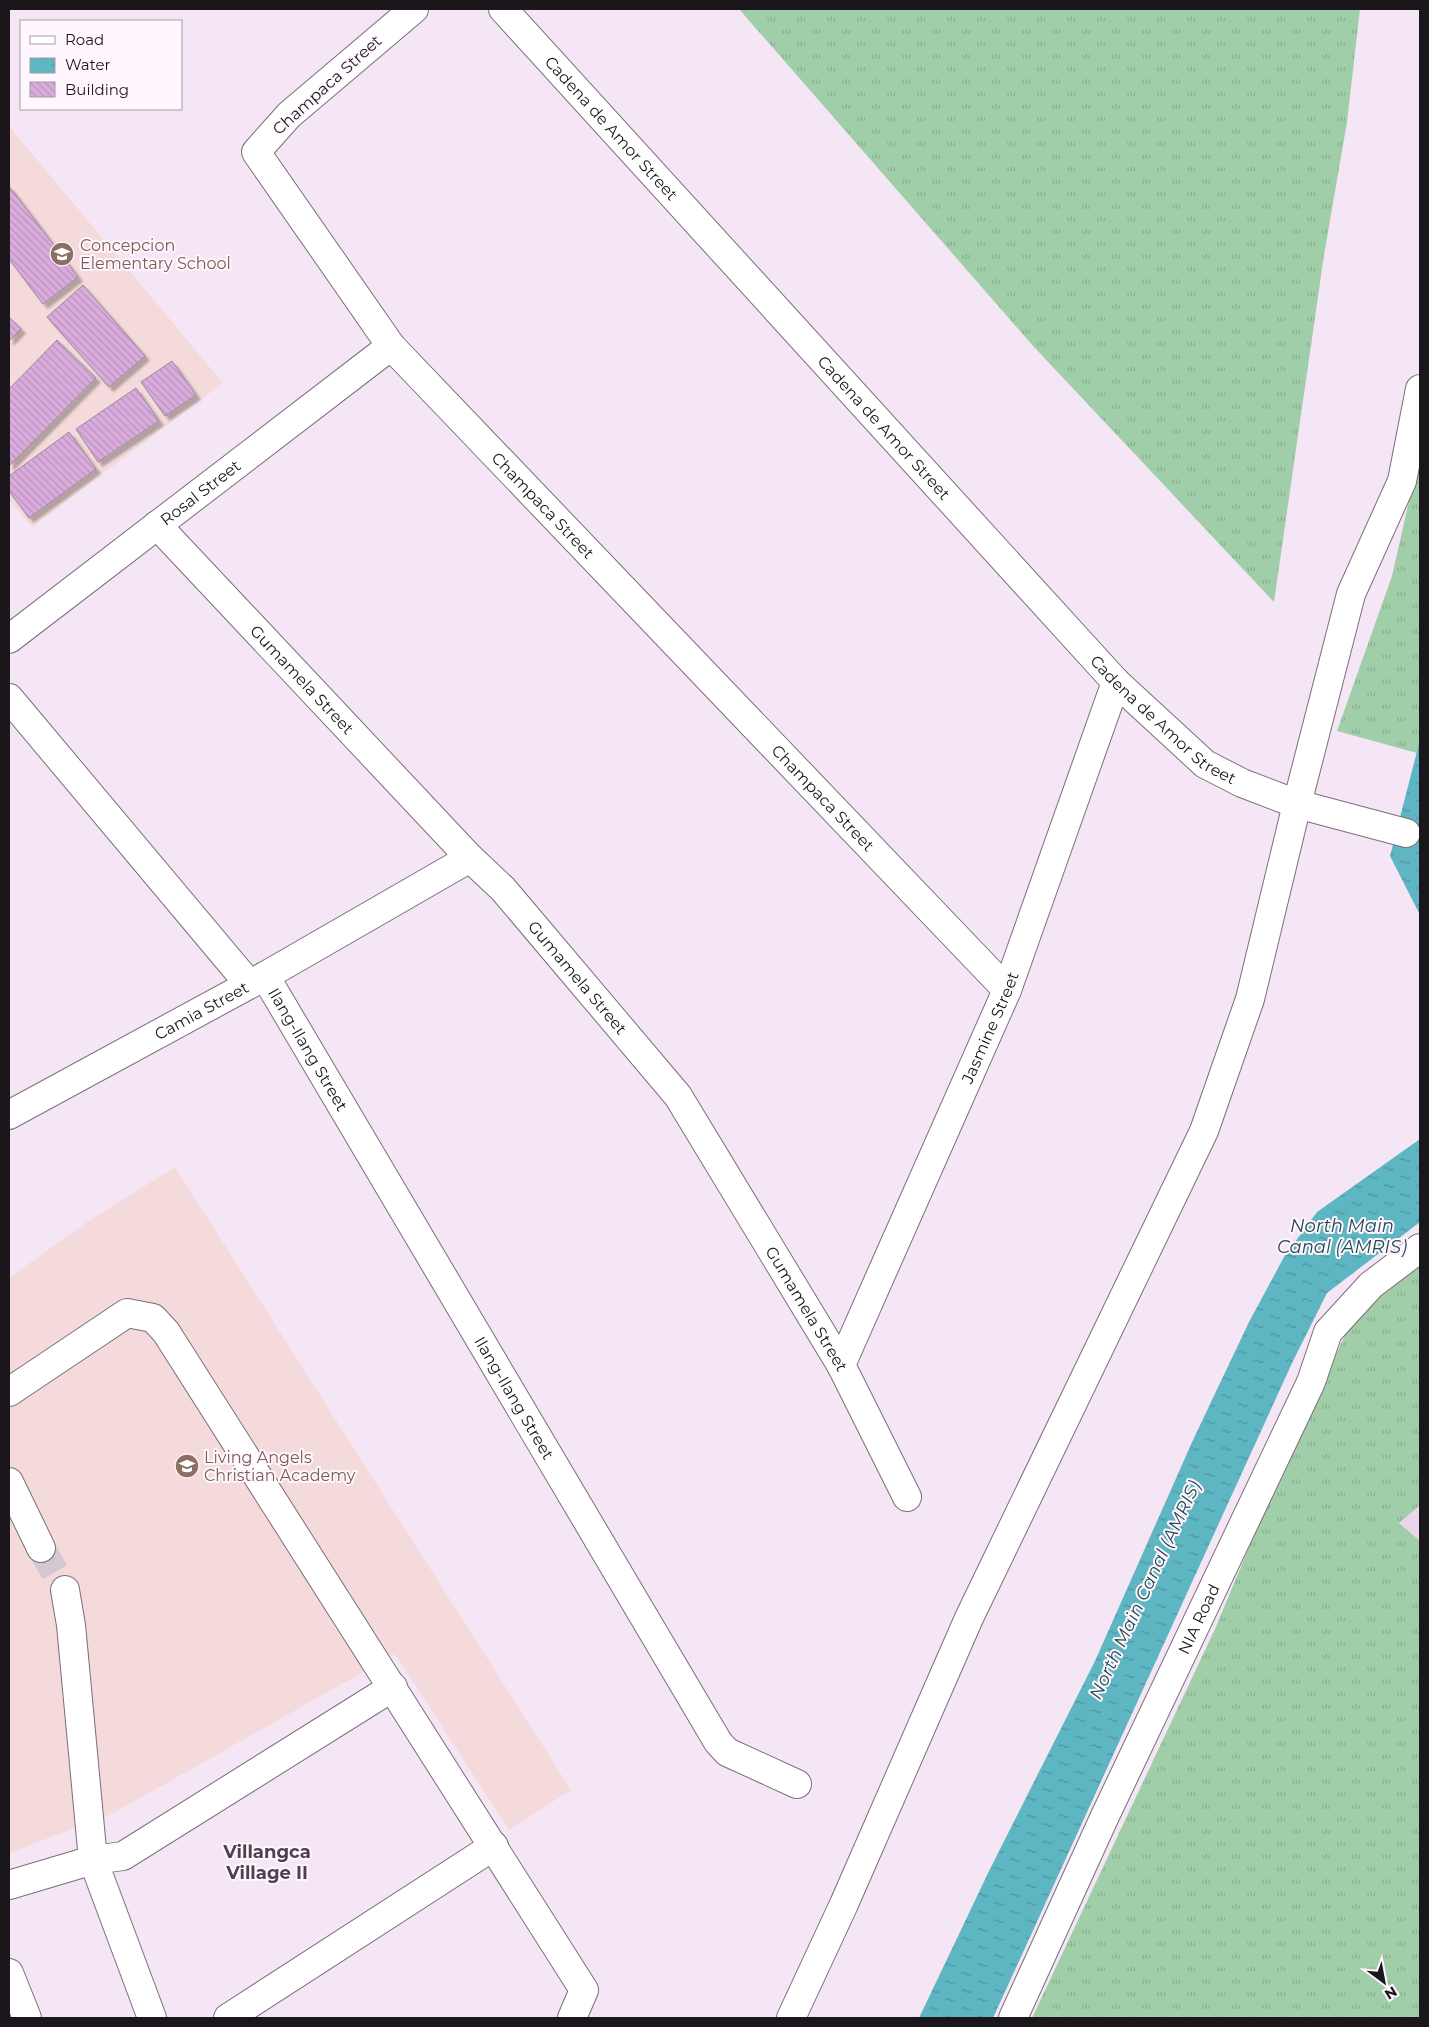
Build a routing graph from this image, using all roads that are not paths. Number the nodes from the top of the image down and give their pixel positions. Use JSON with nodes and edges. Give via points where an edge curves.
{"nodes":[{"id":1,"x":414,"y":9,"type":"edge"},
{"id":2,"x":504,"y":9,"type":"edge"},
{"id":3,"x":391,"y":346,"type":"junction"},
{"id":4,"x":1420,"y":389,"type":"edge"},
{"id":5,"x":157,"y":525,"type":"junction"},
{"id":6,"x":9,"y":639,"type":"edge"},
{"id":7,"x":1116,"y":682,"type":"junction"},
{"id":8,"x":9,"y":698,"type":"edge"},
{"id":9,"x":1296,"y":804,"type":"junction"},
{"id":10,"x":1406,"y":833,"type":"dead end"},
{"id":11,"x":470,"y":858,"type":"junction"},
{"id":12,"x":257,"y":980,"type":"junction"},
{"id":13,"x":1007,"y":990,"type":"junction"},
{"id":14,"x":9,"y":1114,"type":"edge"},
{"id":15,"x":1420,"y":1248,"type":"edge"},
{"id":16,"x":842,"y":1365,"type":"junction"},
{"id":17,"x":9,"y":1392,"type":"edge"},
{"id":18,"x":9,"y":1482,"type":"edge"},
{"id":19,"x":907,"y":1497,"type":"dead end"},
{"id":20,"x":41,"y":1548,"type":"tunnel mouth"},
{"id":21,"x":65,"y":1590,"type":"tunnel mouth"},
{"id":22,"x":393,"y":1687,"type":"junction"},
{"id":23,"x":797,"y":1784,"type":"dead end"},
{"id":24,"x":494,"y":1846,"type":"junction"},
{"id":25,"x":94,"y":1860,"type":"junction"},
{"id":26,"x":9,"y":1885,"type":"edge"},
{"id":27,"x":9,"y":1973,"type":"edge"},
{"id":28,"x":27,"y":2018,"type":"edge"},
{"id":29,"x":152,"y":2018,"type":"edge"},
{"id":30,"x":228,"y":2018,"type":"edge"},
{"id":31,"x":572,"y":2018,"type":"edge"},
{"id":32,"x":791,"y":2018,"type":"edge"},
{"id":33,"x":1013,"y":2018,"type":"edge"}],
"edges":[{"from":1,"to":3,"type":"street","name":"Champaca Street","via":[[289,115],[256,152]]},
{"from":2,"to":7,"type":"street","name":"Cadena de Amor Street"},
{"from":3,"to":5,"type":"street","name":"Rosal Street"},
{"from":3,"to":13,"type":"street","name":"Champaca Street"},
{"from":4,"to":9,"type":"street","via":[[1402,481],[1351,594]]},
{"from":5,"to":6,"type":"street","name":"Rosal Street"},
{"from":5,"to":11,"type":"street","name":"Gumamela Street"},
{"from":7,"to":9,"type":"street","name":"Cadena de Amor Street","via":[[1205,764],[1242,783]]},
{"from":7,"to":13,"type":"street","name":"Jasmine Street"},
{"from":8,"to":12,"type":"street","name":"Ilang-Ilang Street"},
{"from":9,"to":10,"type":"street","name":"Cadena de Amor Street"},
{"from":9,"to":32,"type":"street","via":[[1250,999],[1204,1131],[968,1618]]},
{"from":11,"to":12,"type":"street","name":"Camia Street"},
{"from":11,"to":16,"type":"street","name":"Gumamela Street","via":[[503,889],[678,1096]]},
{"from":12,"to":14,"type":"street","name":"Camia Street"},
{"from":12,"to":23,"type":"street","name":"Ilang-Ilang Street","via":[[718,1742],[727,1752]]},
{"from":13,"to":16,"type":"street","name":"Jasmine Street"},
{"from":15,"to":33,"type":"street","name":"NIA Road","via":[[1371,1285],[1328,1332],[1311,1382]]},
{"from":16,"to":19,"type":"street","name":"Gumamela Street"},
{"from":17,"to":22,"type":"street","via":[[127,1313],[153,1318],[166,1332]]},
{"from":18,"to":20,"type":"street"},
{"from":21,"to":25,"type":"street","via":[[72,1625]]},
{"from":22,"to":24,"type":"street"},
{"from":22,"to":25,"type":"street","via":[[123,1856]]},
{"from":24,"to":30,"type":"street"},
{"from":24,"to":31,"type":"street","via":[[584,1990]]},
{"from":25,"to":26,"type":"street"},
{"from":25,"to":29,"type":"street"},
{"from":27,"to":28,"type":"street"}]}
